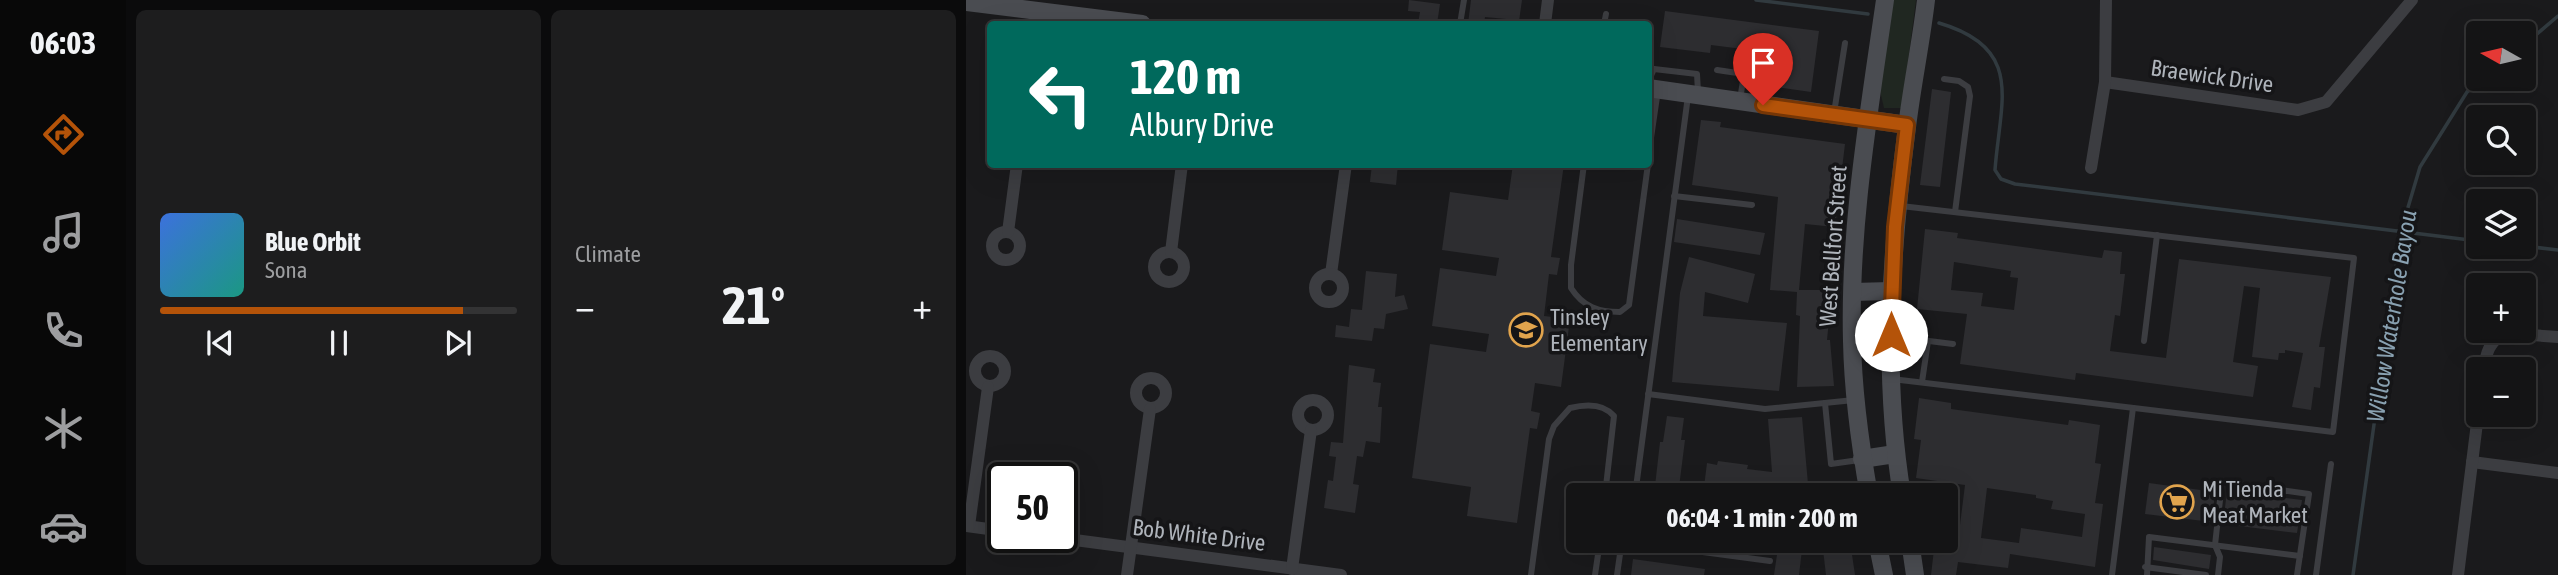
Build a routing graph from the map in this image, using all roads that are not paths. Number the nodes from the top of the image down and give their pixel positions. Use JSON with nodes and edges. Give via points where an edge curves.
{"nodes":[{"id":1,"x":1464,"y":0,"type":"edge"},
{"id":2,"x":1548,"y":0,"type":"edge"},
{"id":3,"x":1885,"y":0,"type":"edge"},
{"id":4,"x":1926,"y":0,"type":"edge"},
{"id":5,"x":2106,"y":0,"type":"edge"},
{"id":6,"x":2412,"y":0,"type":"edge"},
{"id":7,"x":966,"y":2,"type":"edge"},
{"id":8,"x":1606,"y":14,"type":"dead end"},
{"id":9,"x":1035,"y":18,"type":"edge"},
{"id":10,"x":1088,"y":21,"type":"edge"},
{"id":11,"x":1461,"y":21,"type":"edge"},
{"id":12,"x":1545,"y":21,"type":"edge"},
{"id":13,"x":1605,"y":21,"type":"edge"},
{"id":14,"x":1845,"y":43,"type":"dead end"},
{"id":15,"x":1717,"y":70,"type":"dead end"},
{"id":16,"x":1744,"y":74,"type":"junction"},
{"id":17,"x":1768,"y":76,"type":"dead end"},
{"id":18,"x":1944,"y":79,"type":"dead end"},
{"id":19,"x":2105,"y":82,"type":"junction"},
{"id":20,"x":1652,"y":87,"type":"edge"},
{"id":21,"x":1693,"y":95,"type":"junction"},
{"id":22,"x":1740,"y":102,"type":"junction"},
{"id":23,"x":1833,"y":115,"type":"junction"},
{"id":24,"x":1868,"y":120,"type":"junction"},
{"id":25,"x":1907,"y":125,"type":"junction"},
{"id":26,"x":1016,"y":168,"type":"edge"},
{"id":27,"x":1182,"y":168,"type":"edge"},
{"id":28,"x":1345,"y":168,"type":"edge"},
{"id":29,"x":1583,"y":168,"type":"edge"},
{"id":30,"x":1647,"y":168,"type":"edge"},
{"id":31,"x":2091,"y":168,"type":"dead end"},
{"id":32,"x":1674,"y":196,"type":"junction"},
{"id":33,"x":1752,"y":205,"type":"dead end"},
{"id":34,"x":1897,"y":205,"type":"junction"},
{"id":35,"x":1955,"y":212,"type":"junction"},
{"id":36,"x":1008,"y":232,"type":"dead end"},
{"id":37,"x":2157,"y":235,"type":"junction"},
{"id":38,"x":1171,"y":252,"type":"dead end"},
{"id":39,"x":1331,"y":274,"type":"dead end"},
{"id":40,"x":1891,"y":291,"type":"junction"},
{"id":41,"x":1853,"y":292,"type":"junction"},
{"id":42,"x":2558,"y":337,"type":"edge"},
{"id":43,"x":1913,"y":339,"type":"dead end"},
{"id":44,"x":1928,"y":341,"type":"junction"},
{"id":45,"x":2144,"y":341,"type":"dead end"},
{"id":46,"x":1953,"y":344,"type":"dead end"},
{"id":47,"x":2486,"y":357,"type":"edge"},
{"id":48,"x":1891,"y":379,"type":"junction"},
{"id":49,"x":1922,"y":382,"type":"junction"},
{"id":50,"x":988,"y":387,"type":"dead end"},
{"id":51,"x":1648,"y":394,"type":"junction"},
{"id":52,"x":1854,"y":400,"type":"junction"},
{"id":53,"x":1825,"y":403,"type":"junction"},
{"id":54,"x":2133,"y":408,"type":"junction"},
{"id":55,"x":1150,"y":409,"type":"dead end"},
{"id":56,"x":2476,"y":427,"type":"edge"},
{"id":57,"x":1311,"y":430,"type":"dead end"},
{"id":58,"x":1895,"y":454,"type":"junction"},
{"id":59,"x":1862,"y":459,"type":"junction"},
{"id":60,"x":2472,"y":462,"type":"junction"},
{"id":61,"x":2331,"y":464,"type":"dead end"},
{"id":62,"x":2558,"y":473,"type":"edge"},
{"id":63,"x":1607,"y":483,"type":"edge"},
{"id":64,"x":1637,"y":483,"type":"edge"},
{"id":65,"x":1867,"y":483,"type":"edge"},
{"id":66,"x":1902,"y":483,"type":"edge"},
{"id":67,"x":967,"y":526,"type":"edge"},
{"id":68,"x":987,"y":529,"type":"edge"},
{"id":69,"x":2167,"y":539,"type":"junction"},
{"id":70,"x":1078,"y":541,"type":"edge"},
{"id":71,"x":2184,"y":541,"type":"junction"},
{"id":72,"x":2203,"y":544,"type":"junction"},
{"id":73,"x":2215,"y":545,"type":"junction"},
{"id":74,"x":1131,"y":548,"type":"junction"},
{"id":75,"x":2166,"y":549,"type":"dead end"},
{"id":76,"x":2182,"y":551,"type":"dead end"},
{"id":77,"x":1598,"y":553,"type":"edge"},
{"id":78,"x":1621,"y":553,"type":"edge"},
{"id":79,"x":1713,"y":553,"type":"edge"},
{"id":80,"x":1879,"y":553,"type":"edge"},
{"id":81,"x":1912,"y":553,"type":"edge"},
{"id":82,"x":2202,"y":554,"type":"dead end"},
{"id":83,"x":2300,"y":556,"type":"junction"},
{"id":84,"x":1770,"y":561,"type":"dead end"},
{"id":85,"x":1292,"y":569,"type":"junction"},
{"id":86,"x":2146,"y":571,"type":"edge"},
{"id":87,"x":2200,"y":571,"type":"edge"},
{"id":88,"x":1127,"y":575,"type":"edge"},
{"id":89,"x":1341,"y":575,"type":"edge"},
{"id":90,"x":1531,"y":575,"type":"edge"},
{"id":91,"x":1595,"y":575,"type":"edge"},
{"id":92,"x":1617,"y":575,"type":"edge"},
{"id":93,"x":1884,"y":575,"type":"edge"},
{"id":94,"x":1915,"y":575,"type":"edge"},
{"id":95,"x":2112,"y":575,"type":"edge"},
{"id":96,"x":2206,"y":575,"type":"edge"},
{"id":97,"x":2218,"y":575,"type":"edge"},
{"id":98,"x":2297,"y":575,"type":"edge"},
{"id":99,"x":2316,"y":575,"type":"edge"},
{"id":100,"x":2458,"y":575,"type":"edge"}],
"edges":[{"from":1,"to":11,"type":"lane"},
{"from":2,"to":12,"type":"street"},
{"from":3,"to":24,"type":"main road","name":"West Bellfort Street"},
{"from":4,"to":25,"type":"main road"},
{"from":5,"to":19,"type":"street"},
{"from":6,"to":19,"type":"street","name":"Braewick Drive","via":[[2326,102],[2314,106],[2298,110]]},
{"from":7,"to":9,"type":"main road"},
{"from":8,"to":13,"type":"lane"},
{"from":9,"to":10,"type":"main road"},
{"from":14,"to":23,"type":"lane"},
{"from":15,"to":16,"type":"lane"},
{"from":16,"to":17,"type":"lane"},
{"from":16,"to":22,"type":"lane"},
{"from":18,"to":35,"type":"lane","via":[[1959,81],[1970,96]]},
{"from":19,"to":31,"type":"street"},
{"from":20,"to":21,"type":"main road"},
{"from":21,"to":22,"type":"main road"},
{"from":21,"to":32,"type":"lane"},
{"from":22,"to":23,"type":"main road"},
{"from":23,"to":24,"type":"main road"},
{"from":24,"to":25,"type":"main road"},
{"from":24,"to":41,"type":"main road","name":"West Bellfort Street"},
{"from":25,"to":34,"type":"main road"},
{"from":26,"to":36,"type":"street"},
{"from":27,"to":38,"type":"street"},
{"from":28,"to":39,"type":"street"},
{"from":29,"to":30,"type":"lane","via":[[1571,288],[1587,305],[1611,312],[1620,312],[1629,304]]},
{"from":32,"to":33,"type":"lane"},
{"from":32,"to":51,"type":"lane"},
{"from":34,"to":35,"type":"lane"},
{"from":34,"to":40,"type":"main road"},
{"from":35,"to":37,"type":"lane"},
{"from":37,"to":45,"type":"lane"},
{"from":37,"to":54,"type":"lane","via":[[2354,258],[2333,432]]},
{"from":40,"to":41,"type":"main road"},
{"from":40,"to":48,"type":"main road"},
{"from":41,"to":52,"type":"main road","name":"West Bellfort Street"},
{"from":42,"to":47,"type":"street","via":[[2504,333]]},
{"from":43,"to":44,"type":"lane"},
{"from":44,"to":46,"type":"lane"},
{"from":44,"to":49,"type":"lane"},
{"from":48,"to":49,"type":"lane"},
{"from":48,"to":58,"type":"main road"},
{"from":49,"to":54,"type":"lane"},
{"from":50,"to":67,"type":"street"},
{"from":51,"to":53,"type":"lane","via":[[1765,409]]},
{"from":51,"to":64,"type":"lane"},
{"from":52,"to":53,"type":"lane"},
{"from":52,"to":59,"type":"main road","name":"West Bellfort Street"},
{"from":53,"to":59,"type":"lane","via":[[1831,464]]},
{"from":54,"to":95,"type":"lane"},
{"from":55,"to":74,"type":"street"},
{"from":56,"to":60,"type":"street"},
{"from":57,"to":85,"type":"street"},
{"from":58,"to":59,"type":"main road"},
{"from":58,"to":66,"type":"main road"},
{"from":59,"to":65,"type":"main road","name":"West Bellfort Street"},
{"from":60,"to":62,"type":"street"},
{"from":60,"to":100,"type":"street"},
{"from":61,"to":99,"type":"lane"},
{"from":63,"to":90,"type":"lane","via":[[1614,416],[1608,409],[1570,408],[1549,439]]},
{"from":67,"to":68,"type":"street"},
{"from":69,"to":71,"type":"lane"},
{"from":69,"to":75,"type":"lane"},
{"from":69,"to":86,"type":"lane","via":[[2149,537]]},
{"from":70,"to":74,"type":"street","name":"Bob White Drive"},
{"from":71,"to":72,"type":"lane"},
{"from":71,"to":76,"type":"lane"},
{"from":72,"to":73,"type":"lane"},
{"from":72,"to":82,"type":"lane"},
{"from":73,"to":83,"type":"lane"},
{"from":73,"to":83,"type":"lane","via":[[2222,482],[2309,494]]},
{"from":73,"to":97,"type":"lane","via":[[2220,558]]},
{"from":74,"to":85,"type":"street","name":"Bob White Drive"},
{"from":74,"to":88,"type":"street"},
{"from":77,"to":91,"type":"lane"},
{"from":78,"to":92,"type":"lane"},
{"from":79,"to":84,"type":"lane"},
{"from":80,"to":93,"type":"main road"},
{"from":81,"to":94,"type":"main road"},
{"from":83,"to":98,"type":"lane"},
{"from":85,"to":89,"type":"street","name":"Bob White Drive"},
{"from":86,"to":87,"type":"lane","via":[[2164,566]]},
{"from":87,"to":96,"type":"lane"}]}
